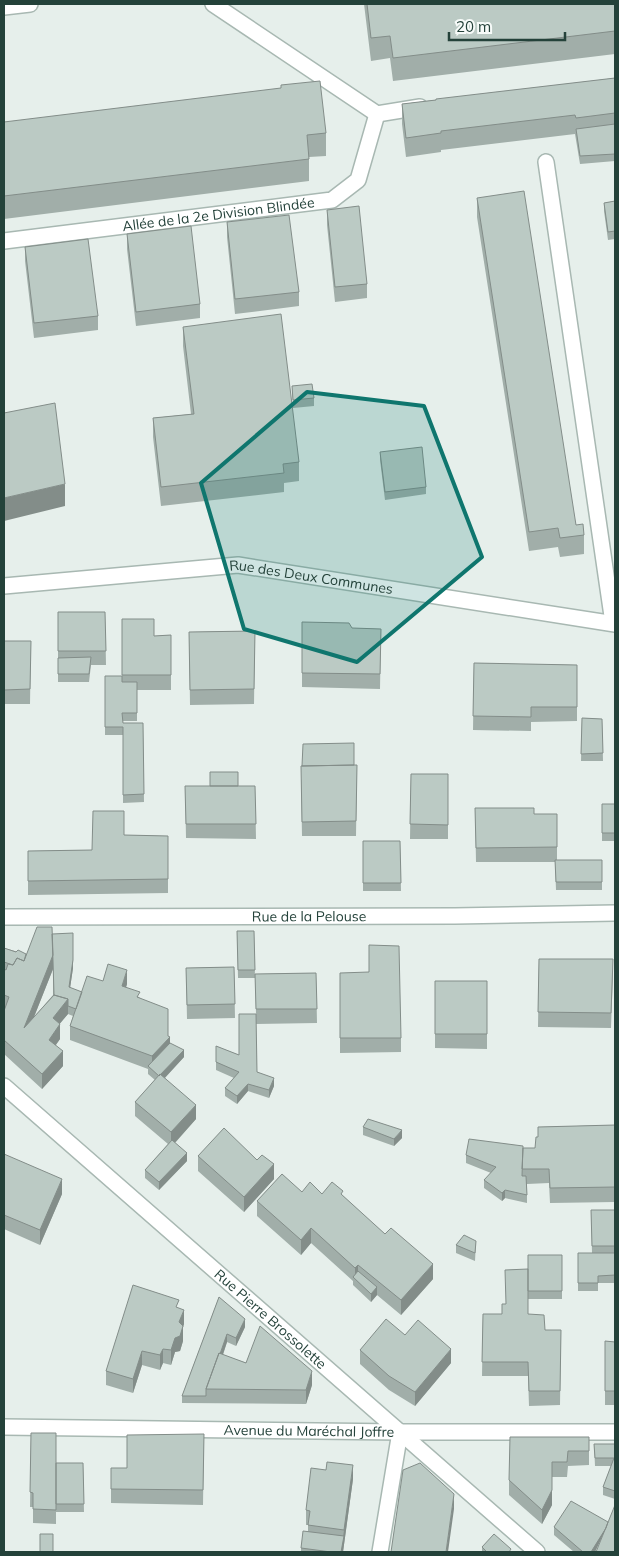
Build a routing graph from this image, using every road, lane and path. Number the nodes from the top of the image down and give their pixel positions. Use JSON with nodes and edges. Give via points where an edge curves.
{"nodes":[{"id":1,"x":30,"y":4,"type":"edge"},
{"id":2,"x":213,"y":4,"type":"edge"},
{"id":3,"x":4,"y":7,"type":"edge"},
{"id":4,"x":434,"y":105,"type":"edge"},
{"id":5,"x":377,"y":114,"type":"junction"},
{"id":6,"x":546,"y":162,"type":"dead end"},
{"id":7,"x":4,"y":241,"type":"edge"},
{"id":8,"x":4,"y":586,"type":"edge"},
{"id":9,"x":614,"y":624,"type":"edge"},
{"id":10,"x":615,"y":913,"type":"edge"},
{"id":11,"x":4,"y":917,"type":"edge"},
{"id":12,"x":4,"y":1086,"type":"edge"},
{"id":13,"x":4,"y":1427,"type":"edge"},
{"id":14,"x":400,"y":1432,"type":"junction"},
{"id":15,"x":615,"y":1432,"type":"edge"},
{"id":16,"x":380,"y":1552,"type":"edge"},
{"id":17,"x":537,"y":1552,"type":"edge"}],
"edges":[{"from":1,"to":3,"type":"street"},
{"from":2,"to":5,"type":"street"},
{"from":4,"to":5,"type":"street"},
{"from":5,"to":7,"type":"street","name":"Allée de la 2e Division Blindée","via":[[358,180],[332,200]]},
{"from":6,"to":9,"type":"street"},
{"from":8,"to":9,"type":"street","name":"Rue des Deux Communes","via":[[238,565]]},
{"from":10,"to":11,"type":"street","name":"Rue de la Pelouse"},
{"from":12,"to":14,"type":"street","name":"Rue Pierre Brossolette"},
{"from":13,"to":14,"type":"street","name":"Avenue du Maréchal Joffre"},
{"from":14,"to":15,"type":"street","name":"Avenue du Maréchal Joffre"},
{"from":14,"to":16,"type":"street"},
{"from":14,"to":17,"type":"street","name":"Rue Pierre Brossolette"}]}
